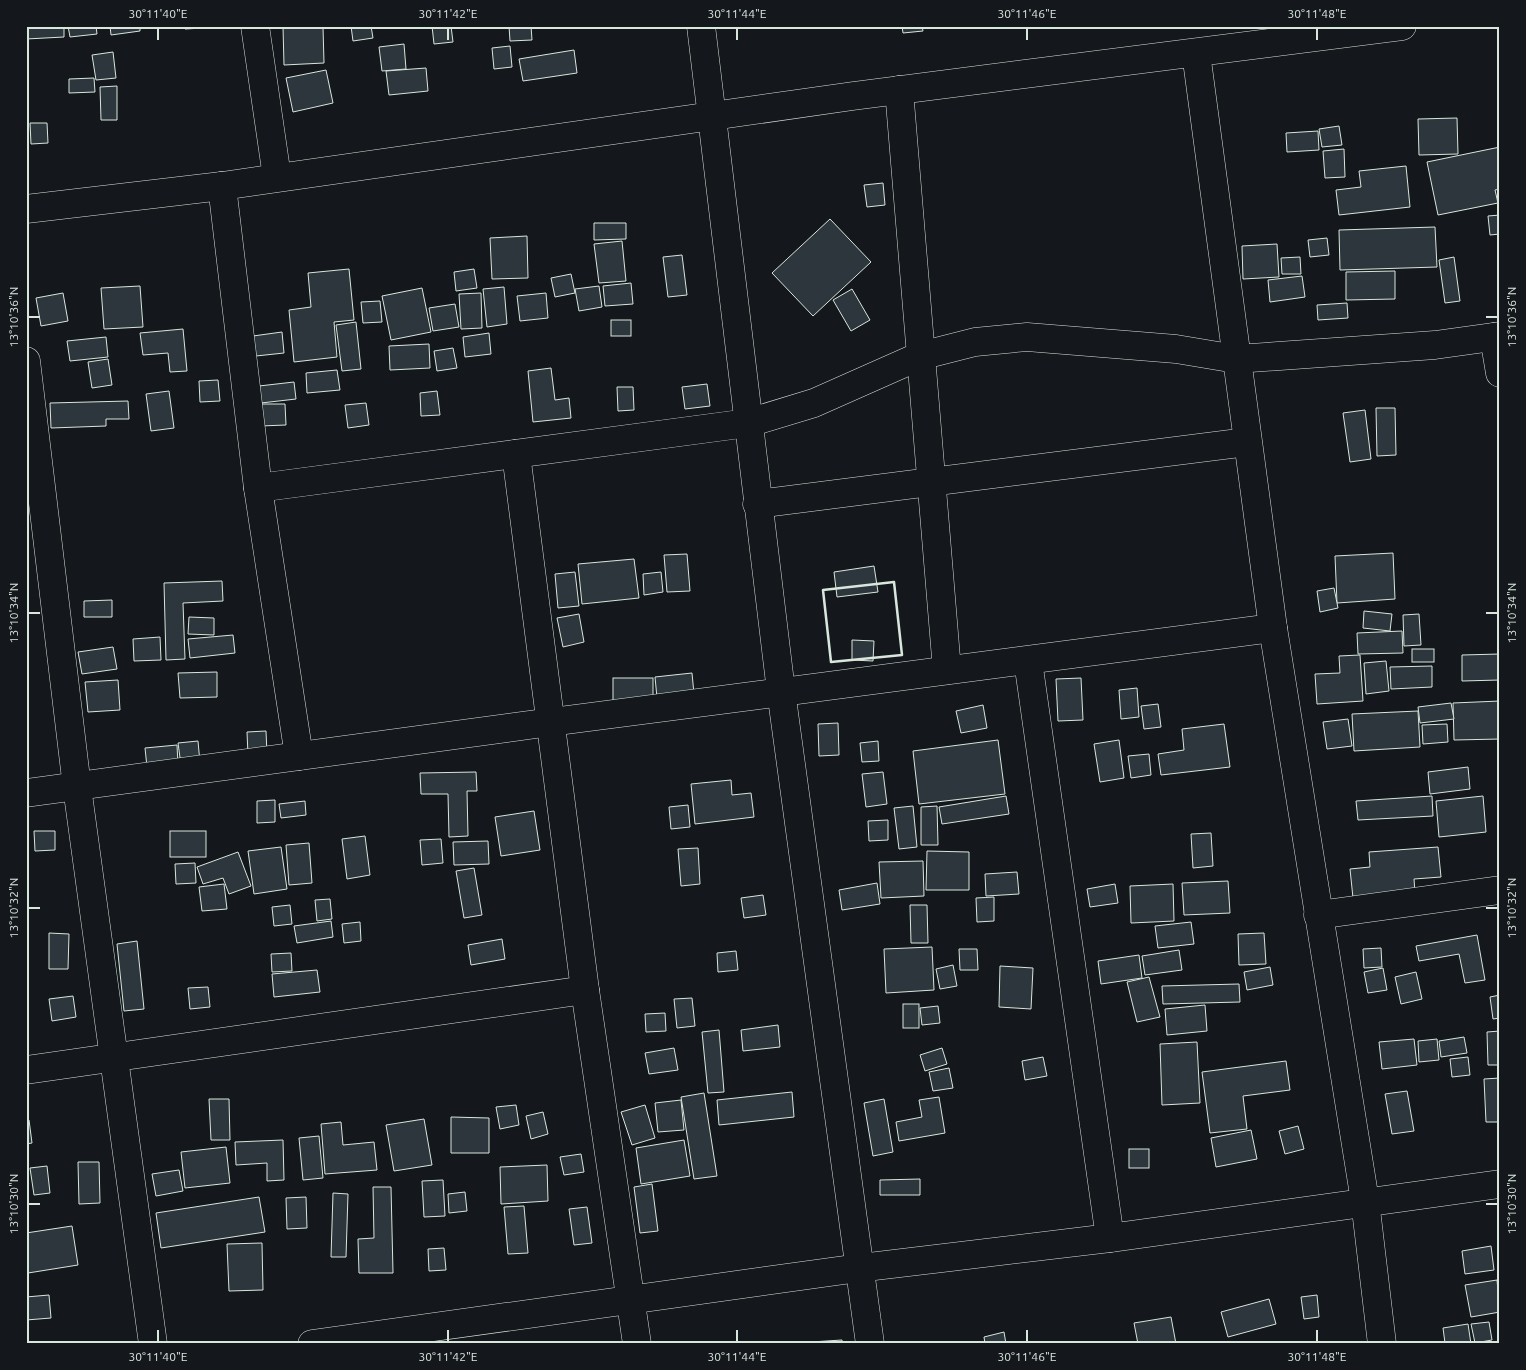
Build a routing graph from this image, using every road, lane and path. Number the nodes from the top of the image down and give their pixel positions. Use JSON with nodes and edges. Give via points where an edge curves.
{"nodes":[{"id":1,"x":255,"y":26,"type":"edge"},
{"id":2,"x":701,"y":26,"type":"edge"},
{"id":3,"x":1402,"y":26,"type":"edge"},
{"id":4,"x":1342,"y":30,"type":"edge"},
{"id":5,"x":1196,"y":53,"type":"junction"},
{"id":6,"x":899,"y":90,"type":"junction"},
{"id":7,"x":713,"y":115,"type":"junction"},
{"id":8,"x":278,"y":177,"type":"junction"},
{"id":9,"x":222,"y":186,"type":"junction"},
{"id":10,"x":26,"y":209,"type":"edge"},
{"id":11,"x":1497,"y":337,"type":"edge"},
{"id":12,"x":920,"y":356,"type":"junction"},
{"id":13,"x":1236,"y":359,"type":"junction"},
{"id":14,"x":26,"y":361,"type":"edge"},
{"id":15,"x":1500,"y":373,"type":"edge"},
{"id":16,"x":748,"y":423,"type":"junction"},
{"id":17,"x":1247,"y":442,"type":"junction"},
{"id":18,"x":516,"y":454,"type":"junction"},
{"id":19,"x":930,"y":484,"type":"junction"},
{"id":20,"x":258,"y":488,"type":"junction"},
{"id":21,"x":758,"y":504,"type":"junction"},
{"id":22,"x":35,"y":518,"type":"edge"},
{"id":23,"x":1273,"y":628,"type":"junction"},
{"id":24,"x":1028,"y":661,"type":"junction"},
{"id":25,"x":947,"y":670,"type":"junction"},
{"id":26,"x":781,"y":691,"type":"junction"},
{"id":27,"x":551,"y":722,"type":"junction"},
{"id":28,"x":299,"y":756,"type":"junction"},
{"id":29,"x":77,"y":787,"type":"junction"},
{"id":30,"x":26,"y":793,"type":"edge"},
{"id":31,"x":1500,"y":890,"type":"edge"},
{"id":32,"x":1318,"y":915,"type":"junction"},
{"id":33,"x":585,"y":990,"type":"junction"},
{"id":34,"x":115,"y":1058,"type":"junction"},
{"id":35,"x":26,"y":1070,"type":"edge"},
{"id":36,"x":1500,"y":1184,"type":"edge"},
{"id":37,"x":1365,"y":1202,"type":"junction"},
{"id":38,"x":1110,"y":1238,"type":"junction"},
{"id":39,"x":859,"y":1268,"type":"junction"},
{"id":40,"x":631,"y":1300,"type":"junction"},
{"id":41,"x":153,"y":1344,"type":"edge"},
{"id":42,"x":312,"y":1344,"type":"edge"},
{"id":43,"x":636,"y":1344,"type":"edge"},
{"id":44,"x":870,"y":1344,"type":"edge"},
{"id":45,"x":1382,"y":1344,"type":"edge"}],
"edges":[{"from":1,"to":8,"type":"street"},
{"from":2,"to":7,"type":"street"},
{"from":3,"to":4,"type":"street"},
{"from":4,"to":5,"type":"street"},
{"from":5,"to":6,"type":"street"},
{"from":5,"to":13,"type":"street"},
{"from":6,"to":7,"type":"street"},
{"from":6,"to":12,"type":"street"},
{"from":7,"to":8,"type":"street"},
{"from":7,"to":16,"type":"street"},
{"from":8,"to":9,"type":"street"},
{"from":9,"to":10,"type":"street"},
{"from":9,"to":20,"type":"street"},
{"from":11,"to":13,"type":"street","via":[[1435,345]]},
{"from":11,"to":15,"type":"street"},
{"from":12,"to":13,"type":"street","via":[[975,342],[1027,337],[1176,349]]},
{"from":12,"to":16,"type":"street","via":[[814,403]]},
{"from":12,"to":19,"type":"street"},
{"from":13,"to":17,"type":"street"},
{"from":14,"to":22,"type":"street"},
{"from":16,"to":18,"type":"street"},
{"from":16,"to":21,"type":"street"},
{"from":17,"to":19,"type":"street"},
{"from":17,"to":23,"type":"street"},
{"from":18,"to":20,"type":"street"},
{"from":18,"to":27,"type":"street"},
{"from":19,"to":21,"type":"street"},
{"from":19,"to":25,"type":"street"},
{"from":20,"to":28,"type":"street"},
{"from":21,"to":26,"type":"street"},
{"from":22,"to":29,"type":"street"},
{"from":23,"to":24,"type":"street"},
{"from":23,"to":32,"type":"street"},
{"from":24,"to":25,"type":"street"},
{"from":24,"to":38,"type":"street"},
{"from":25,"to":26,"type":"street"},
{"from":26,"to":27,"type":"street"},
{"from":26,"to":39,"type":"street"},
{"from":27,"to":28,"type":"street"},
{"from":27,"to":33,"type":"street"},
{"from":28,"to":29,"type":"street"},
{"from":29,"to":30,"type":"street"},
{"from":29,"to":34,"type":"street"},
{"from":31,"to":32,"type":"street"},
{"from":32,"to":37,"type":"street"},
{"from":33,"to":34,"type":"street"},
{"from":33,"to":40,"type":"street"},
{"from":34,"to":35,"type":"street"},
{"from":34,"to":41,"type":"street"},
{"from":36,"to":37,"type":"street"},
{"from":37,"to":38,"type":"street"},
{"from":37,"to":45,"type":"street"},
{"from":38,"to":39,"type":"street"},
{"from":39,"to":40,"type":"street"},
{"from":39,"to":44,"type":"street"},
{"from":40,"to":42,"type":"street"},
{"from":40,"to":43,"type":"street"}]}
